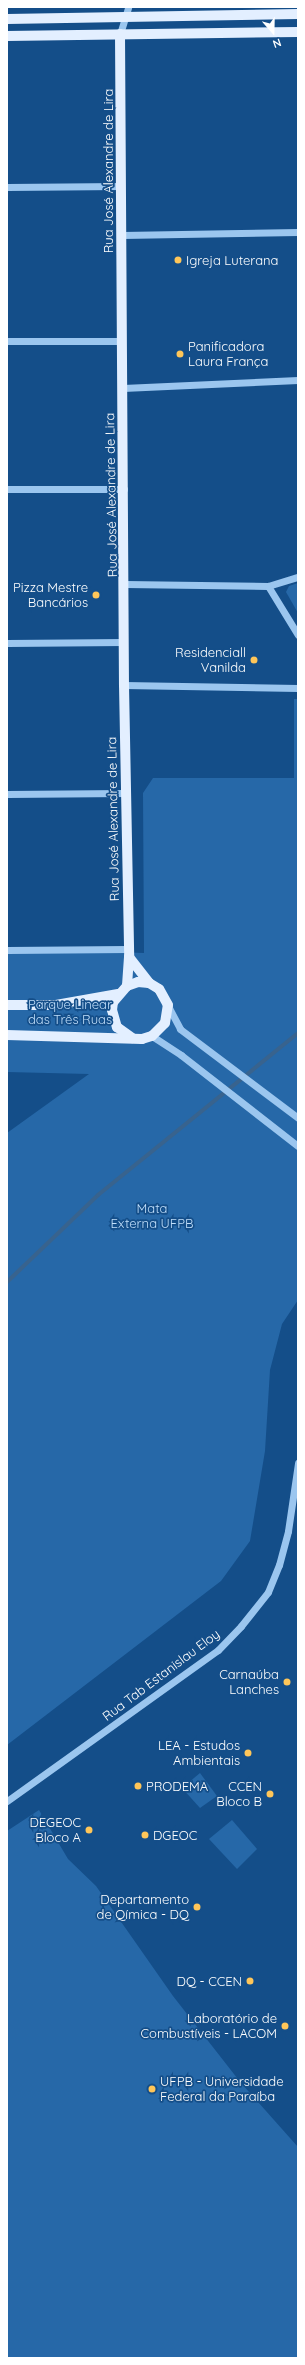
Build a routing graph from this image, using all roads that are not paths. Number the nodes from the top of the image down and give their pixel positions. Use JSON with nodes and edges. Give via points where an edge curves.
{"nodes":[{"id":1,"x":128,"y":12,"type":"edge"},
{"id":2,"x":298,"y":14,"type":"edge"},
{"id":3,"x":7,"y":19,"type":"edge"},
{"id":4,"x":298,"y":32,"type":"edge"},
{"id":5,"x":120,"y":34,"type":"junction"},
{"id":6,"x":7,"y":36,"type":"edge"},
{"id":7,"x":121,"y":186,"type":"junction"},
{"id":8,"x":7,"y":187,"type":"edge"},
{"id":9,"x":298,"y":232,"type":"edge"},
{"id":10,"x":122,"y":236,"type":"junction"},
{"id":11,"x":122,"y":341,"type":"junction"},
{"id":12,"x":7,"y":342,"type":"edge"},
{"id":13,"x":298,"y":380,"type":"edge"},
{"id":14,"x":123,"y":388,"type":"junction"},
{"id":15,"x":7,"y":489,"type":"edge"},
{"id":16,"x":124,"y":489,"type":"junction"},
{"id":17,"x":298,"y":577,"type":"edge"},
{"id":18,"x":125,"y":584,"type":"junction"},
{"id":19,"x":268,"y":586,"type":"junction"},
{"id":20,"x":298,"y":635,"type":"edge"},
{"id":21,"x":124,"y":642,"type":"junction"},
{"id":22,"x":7,"y":643,"type":"edge"},
{"id":23,"x":124,"y":685,"type":"junction"},
{"id":24,"x":298,"y":688,"type":"edge"},
{"id":25,"x":125,"y":793,"type":"junction"},
{"id":26,"x":7,"y":794,"type":"edge"},
{"id":27,"x":7,"y":950,"type":"edge"},
{"id":28,"x":128,"y":953,"type":"junction"},
{"id":29,"x":149,"y":984,"type":"junction"},
{"id":30,"x":127,"y":986,"type":"junction"},
{"id":31,"x":118,"y":994,"type":"junction"},
{"id":32,"x":7,"y":1005,"type":"edge"},
{"id":33,"x":168,"y":1005,"type":"junction"},
{"id":34,"x":7,"y":1035,"type":"edge"},
{"id":35,"x":152,"y":1036,"type":"junction"},
{"id":36,"x":132,"y":1038,"type":"junction"},
{"id":37,"x":298,"y":1118,"type":"edge"},
{"id":38,"x":298,"y":1146,"type":"edge"},
{"id":39,"x":298,"y":1462,"type":"edge"},
{"id":40,"x":7,"y":1802,"type":"edge"}],
"edges":[{"from":1,"to":2,"type":"main road"},
{"from":1,"to":3,"type":"main road"},
{"from":1,"to":5,"type":"street"},
{"from":4,"to":5,"type":"main road"},
{"from":5,"to":6,"type":"main road"},
{"from":5,"to":7,"type":"main road","name":"Rua José Alexandre de Lira"},
{"from":7,"to":8,"type":"street"},
{"from":7,"to":10,"type":"main road","name":"Rua José Alexandre de Lira"},
{"from":9,"to":10,"type":"street"},
{"from":10,"to":11,"type":"main road","name":"Rua José Alexandre de Lira"},
{"from":11,"to":12,"type":"street"},
{"from":11,"to":14,"type":"main road","name":"Rua José Alexandre de Lira"},
{"from":13,"to":14,"type":"street"},
{"from":14,"to":16,"type":"main road","name":"Rua José Alexandre de Lira"},
{"from":15,"to":16,"type":"street"},
{"from":16,"to":18,"type":"main road","name":"Rua José Alexandre de Lira"},
{"from":17,"to":19,"type":"street"},
{"from":18,"to":19,"type":"street"},
{"from":18,"to":21,"type":"main road","name":"Rua José Alexandre de Lira"},
{"from":19,"to":20,"type":"street"},
{"from":21,"to":22,"type":"street"},
{"from":21,"to":23,"type":"main road","name":"Rua José Alexandre de Lira"},
{"from":23,"to":24,"type":"street"},
{"from":23,"to":25,"type":"main road","name":"Rua José Alexandre de Lira"},
{"from":25,"to":26,"type":"street"},
{"from":25,"to":28,"type":"main road","name":"Rua José Alexandre de Lira"},
{"from":27,"to":28,"type":"street"},
{"from":28,"to":29,"type":"main road"},
{"from":28,"to":30,"type":"main road","name":"Rua José Alexandre de Lira"},
{"from":29,"to":30,"type":"main road","via":[[138,982]]},
{"from":29,"to":33,"type":"main road","via":[[159,989]]},
{"from":30,"to":31,"type":"main road"},
{"from":31,"to":32,"type":"main road","via":[[73,1003]]},
{"from":31,"to":36,"type":"main road","via":[[112,1010],[113,1019],[117,1027]]},
{"from":33,"to":35,"type":"main road","via":[[165,1023]]},
{"from":33,"to":37,"type":"street","via":[[180,1029]]},
{"from":34,"to":36,"type":"main road"},
{"from":35,"to":36,"type":"main road"},
{"from":35,"to":38,"type":"street","via":[[181,1055]]},
{"from":39,"to":40,"type":"street","name":"Rua Tab Estanislau Eloy","via":[[288,1531],[279,1565],[268,1592],[242,1626],[218,1650]]}]}
